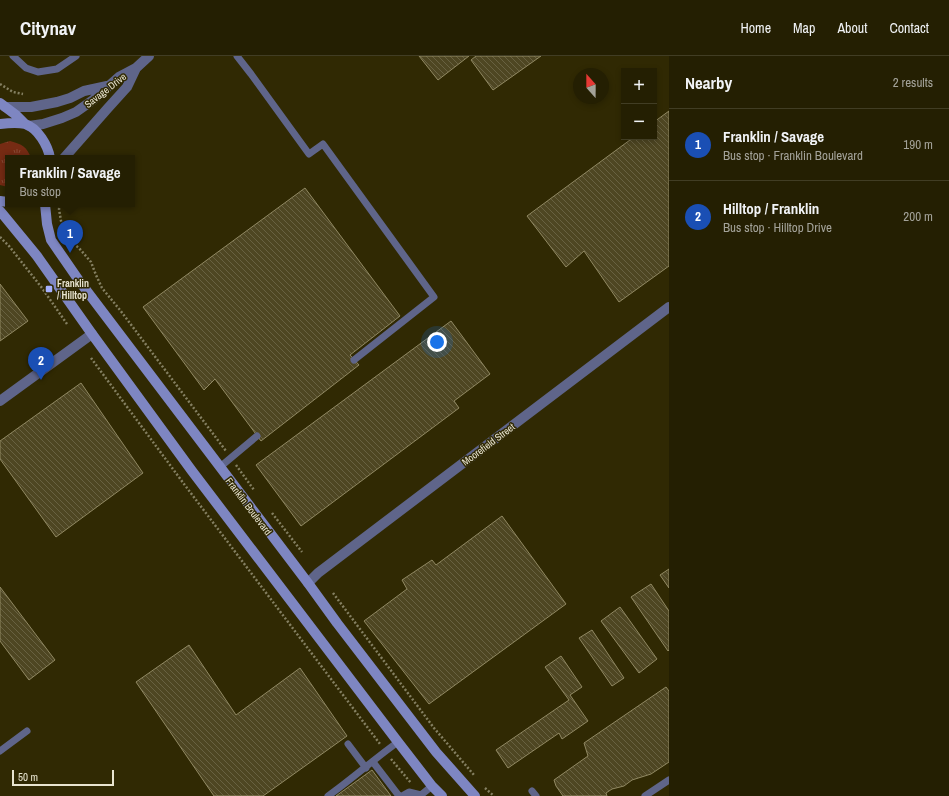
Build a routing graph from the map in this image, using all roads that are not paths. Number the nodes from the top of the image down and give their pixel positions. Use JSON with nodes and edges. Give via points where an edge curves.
{"nodes":[{"id":1,"x":13,"y":56,"type":"edge"},
{"id":2,"x":76,"y":56,"type":"edge"},
{"id":3,"x":150,"y":56,"type":"edge"},
{"id":4,"x":237,"y":56,"type":"edge"},
{"id":5,"x":136,"y":68,"type":"junction"},
{"id":6,"x":109,"y":86,"type":"junction"},
{"id":7,"x":2,"y":105,"type":"edge"},
{"id":8,"x":0,"y":124,"type":"edge"},
{"id":9,"x":27,"y":125,"type":"junction"},
{"id":10,"x":50,"y":155,"type":"edge"},
{"id":11,"x":67,"y":155,"type":"edge"},
{"id":12,"x":45,"y":207,"type":"edge"},
{"id":13,"x":0,"y":211,"type":"edge"},
{"id":14,"x":669,"y":307,"type":"edge"},
{"id":15,"x":92,"y":334,"type":"junction"},
{"id":16,"x":354,"y":360,"type":"dead end"},
{"id":17,"x":0,"y":401,"type":"edge"},
{"id":18,"x":257,"y":436,"type":"dead end"},
{"id":19,"x":220,"y":466,"type":"junction"},
{"id":20,"x":308,"y":583,"type":"junction"},
{"id":21,"x":26,"y":731,"type":"dead end"},
{"id":22,"x":398,"y":742,"type":"junction"},
{"id":23,"x":348,"y":744,"type":"dead end"},
{"id":24,"x":0,"y":750,"type":"edge"},
{"id":25,"x":373,"y":762,"type":"junction"},
{"id":26,"x":366,"y":768,"type":"junction"},
{"id":27,"x":669,"y":780,"type":"edge"},
{"id":28,"x":432,"y":786,"type":"junction"},
{"id":29,"x":328,"y":796,"type":"edge"},
{"id":30,"x":399,"y":796,"type":"edge"},
{"id":31,"x":402,"y":796,"type":"edge"},
{"id":32,"x":421,"y":796,"type":"edge"},
{"id":33,"x":442,"y":796,"type":"edge"},
{"id":34,"x":475,"y":796,"type":"edge"},
{"id":35,"x":645,"y":796,"type":"edge"}],
"edges":[{"from":1,"to":2,"type":"lane","via":[[26,68],[38,72],[58,69]]},
{"from":3,"to":5,"type":"street","name":"Savage Drive"},
{"from":4,"to":16,"type":"lane","via":[[309,154],[323,144],[434,297]]},
{"from":5,"to":6,"type":"street","name":"Savage Drive"},
{"from":5,"to":11,"type":"street","name":"Savage Drive","via":[[128,87]]},
{"from":6,"to":7,"type":"street","via":[[31,107]]},
{"from":6,"to":9,"type":"street","name":"Savage Drive","via":[[76,112],[44,124]]},
{"from":7,"to":9,"type":"main road"},
{"from":8,"to":9,"type":"main road"},
{"from":9,"to":10,"type":"main road","via":[[44,140]]},
{"from":12,"to":19,"type":"main road","name":"Franklin Boulevard","via":[[51,240]]},
{"from":13,"to":15,"type":"main road","via":[[37,256]]},
{"from":14,"to":20,"type":"street","name":"Moorefield Street"},
{"from":15,"to":17,"type":"street"},
{"from":15,"to":22,"type":"main road","via":[[192,471]]},
{"from":18,"to":19,"type":"lane"},
{"from":19,"to":20,"type":"main road","name":"Franklin Boulevard"},
{"from":20,"to":34,"type":"main road","name":"Franklin Boulevard","via":[[436,752]]},
{"from":21,"to":24,"type":"lane"},
{"from":22,"to":25,"type":"lane"},
{"from":22,"to":28,"type":"main road"},
{"from":23,"to":26,"type":"lane"},
{"from":25,"to":26,"type":"lane"},
{"from":25,"to":30,"type":"lane"},
{"from":26,"to":29,"type":"lane"},
{"from":27,"to":35,"type":"lane"},
{"from":28,"to":32,"type":"lane"},
{"from":28,"to":33,"type":"main road"},
{"from":31,"to":32,"type":"lane","via":[[409,792]]}]}
